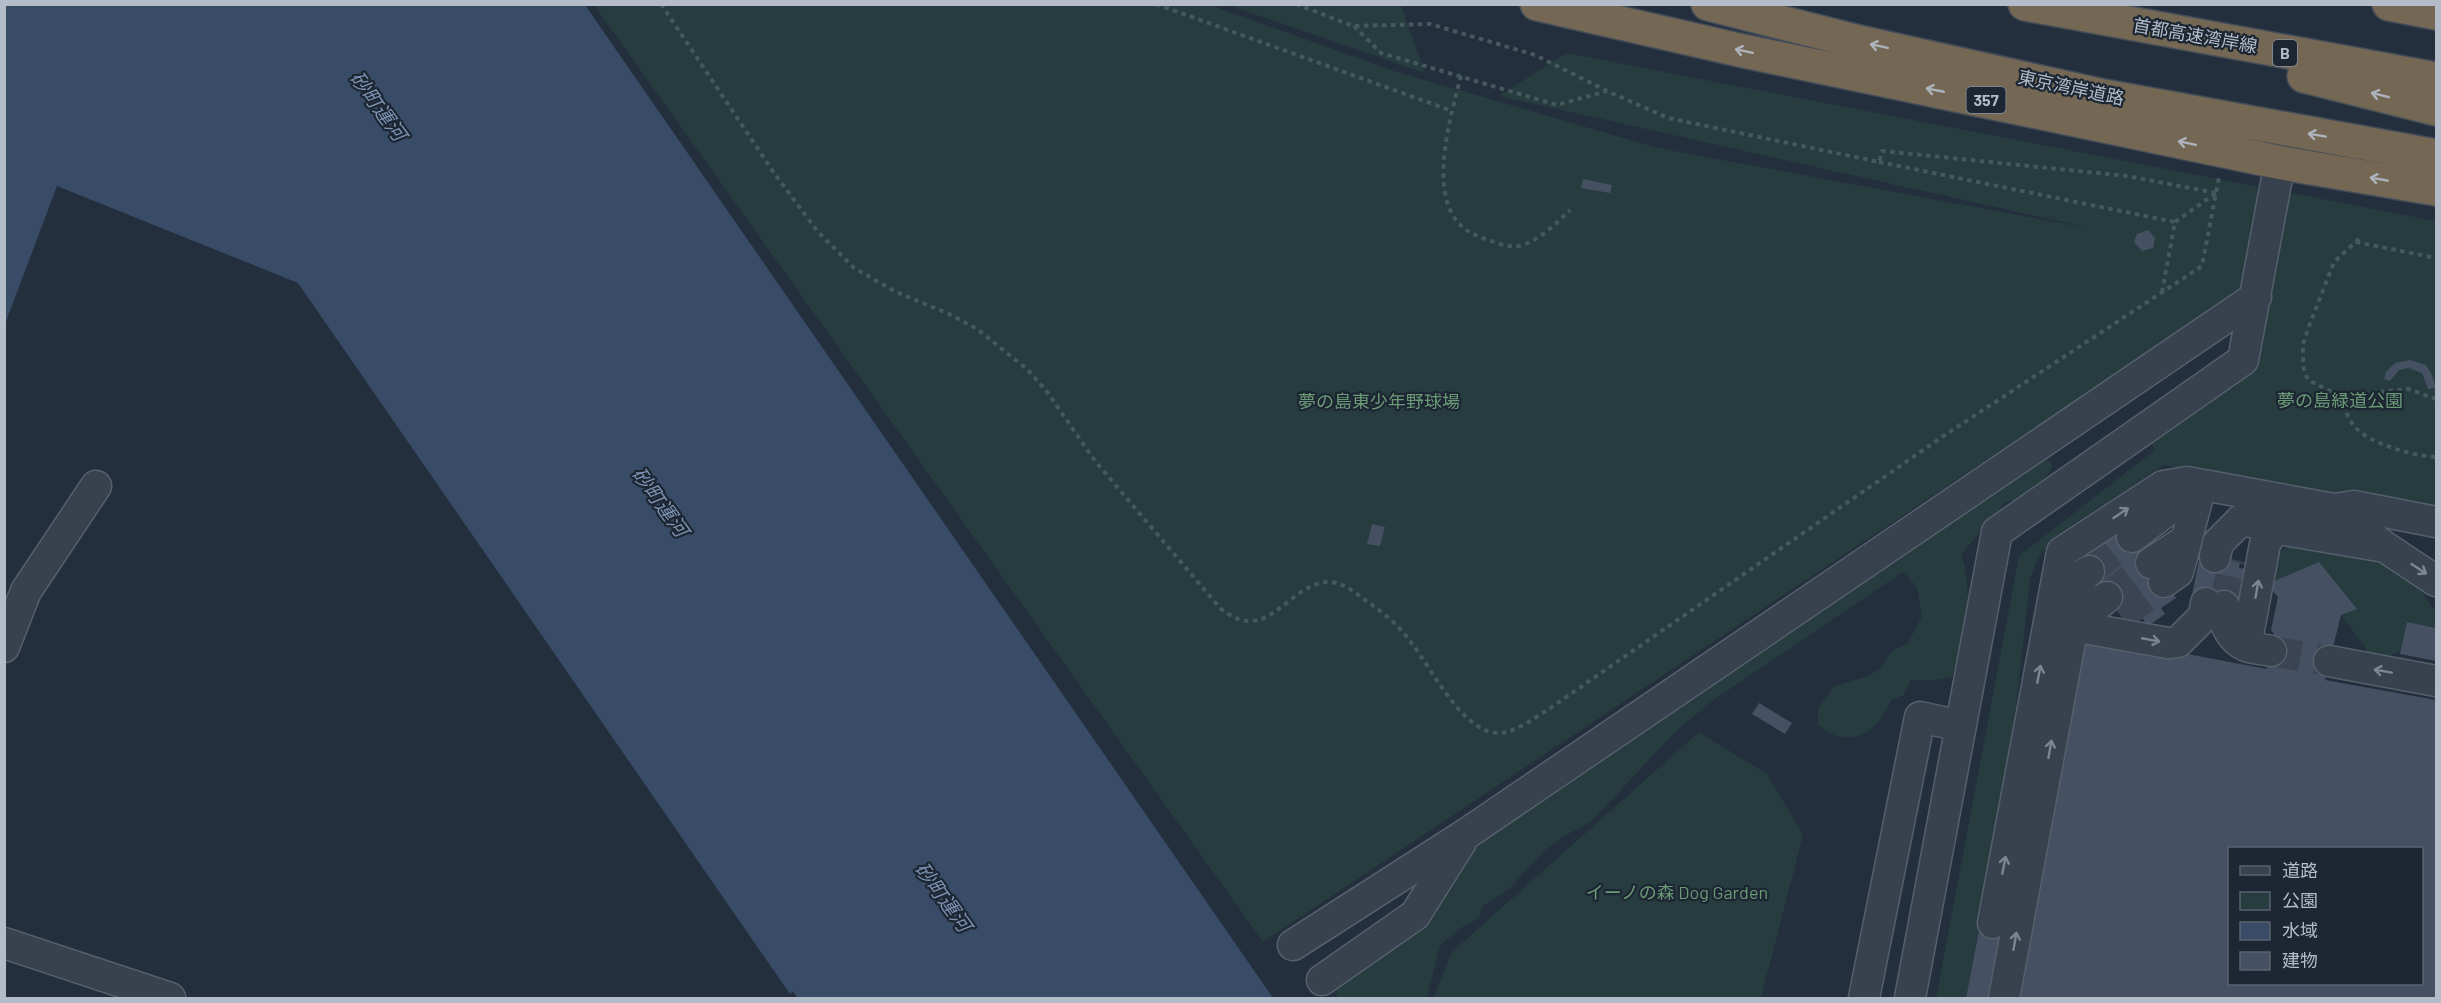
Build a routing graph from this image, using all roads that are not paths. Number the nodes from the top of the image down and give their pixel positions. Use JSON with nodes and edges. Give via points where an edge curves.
{"nodes":[{"id":1,"x":1537,"y":4,"type":"edge"},
{"id":2,"x":1653,"y":4,"type":"edge"},
{"id":3,"x":1708,"y":4,"type":"edge"},
{"id":4,"x":2025,"y":4,"type":"edge"},
{"id":5,"x":2389,"y":4,"type":"edge"},
{"id":6,"x":2436,"y":13,"type":"edge"},
{"id":7,"x":2133,"y":25,"type":"junction"},
{"id":8,"x":1673,"y":36,"type":"junction"},
{"id":9,"x":2436,"y":79,"type":"edge"},
{"id":10,"x":2436,"y":109,"type":"edge"},
{"id":11,"x":2436,"y":156,"type":"edge"},
{"id":12,"x":2282,"y":163,"type":"junction"},
{"id":13,"x":2436,"y":189,"type":"edge"},
{"id":14,"x":2256,"y":297,"type":"junction"},
{"id":15,"x":2201,"y":485,"type":"junction"},
{"id":16,"x":96,"y":486,"type":"dead end"},
{"id":17,"x":2334,"y":509,"type":"junction"},
{"id":18,"x":2436,"y":522,"type":"edge"},
{"id":19,"x":2286,"y":529,"type":"junction"},
{"id":20,"x":2132,"y":537,"type":"tunnel mouth"},
{"id":21,"x":2385,"y":547,"type":"junction"},
{"id":22,"x":2224,"y":558,"type":"tunnel mouth"},
{"id":23,"x":2089,"y":571,"type":"dead end"},
{"id":24,"x":2158,"y":572,"type":"tunnel mouth"},
{"id":25,"x":2436,"y":581,"type":"edge"},
{"id":26,"x":2100,"y":617,"type":"junction"},
{"id":27,"x":4,"y":647,"type":"edge"},
{"id":28,"x":2329,"y":661,"type":"tunnel mouth"},
{"id":29,"x":2436,"y":681,"type":"edge"},
{"id":30,"x":1959,"y":734,"type":"junction"},
{"id":31,"x":1466,"y":834,"type":"junction"},
{"id":32,"x":1993,"y":923,"type":"dead end"},
{"id":33,"x":4,"y":943,"type":"edge"},
{"id":34,"x":1293,"y":945,"type":"dead end"},
{"id":35,"x":1322,"y":980,"type":"dead end"},
{"id":36,"x":170,"y":999,"type":"edge"},
{"id":37,"x":1864,"y":999,"type":"edge"},
{"id":38,"x":1910,"y":999,"type":"edge"},
{"id":39,"x":2004,"y":999,"type":"edge"}],
"edges":[{"from":1,"to":8,"type":"highway","number":"357"},
{"from":2,"to":8,"type":"highway"},
{"from":11,"to":3,"type":"highway","name":"東京湾岸道路","number":"357","one_way":true,"via":[[2104,96]]},
{"from":4,"to":7,"type":"highway","name":"首都高速湾岸線","number":"B"},
{"from":5,"to":6,"type":"highway"},
{"from":7,"to":9,"type":"highway","name":"首都高速湾岸線","number":"B"},
{"from":10,"to":7,"type":"highway","one_way":true,"via":[[2199,50]]},
{"from":12,"to":8,"type":"highway","number":"357","one_way":true},
{"from":13,"to":12,"type":"highway","number":"357","one_way":true},
{"from":12,"to":14,"type":"lane"},
{"from":14,"to":30,"type":"lane","via":[[2243,360],[1997,532]]},
{"from":14,"to":31,"type":"lane"},
{"from":15,"to":17,"type":"lane"},
{"from":15,"to":20,"type":"lane"},
{"from":15,"to":24,"type":"lane","via":[[2178,572]]},
{"from":32,"to":15,"type":"lane","one_way":true,"via":[[2062,552],[2163,486]]},
{"from":16,"to":27,"type":"lane","via":[[26,591]]},
{"from":17,"to":18,"type":"lane","via":[[2354,506]]},
{"from":17,"to":21,"type":"lane"},
{"from":19,"to":21,"type":"lane"},
{"from":19,"to":22,"type":"lane","via":[[2241,520],[2218,543]]},
{"from":26,"to":19,"type":"lane","one_way":true,"via":[[2168,643],[2178,642],[2215,605],[2235,639],[2259,648],[2265,544],[2272,532]]},
{"from":21,"to":25,"type":"lane","one_way":true},
{"from":23,"to":26,"type":"lane","via":[[2082,576]]},
{"from":39,"to":26,"type":"lane","one_way":true},
{"from":29,"to":28,"type":"lane","one_way":true},
{"from":30,"to":37,"type":"lane","via":[[1917,734]]},
{"from":30,"to":38,"type":"lane"},
{"from":31,"to":34,"type":"lane"},
{"from":31,"to":35,"type":"lane","via":[[1415,915]]},
{"from":33,"to":36,"type":"lane"}]}
